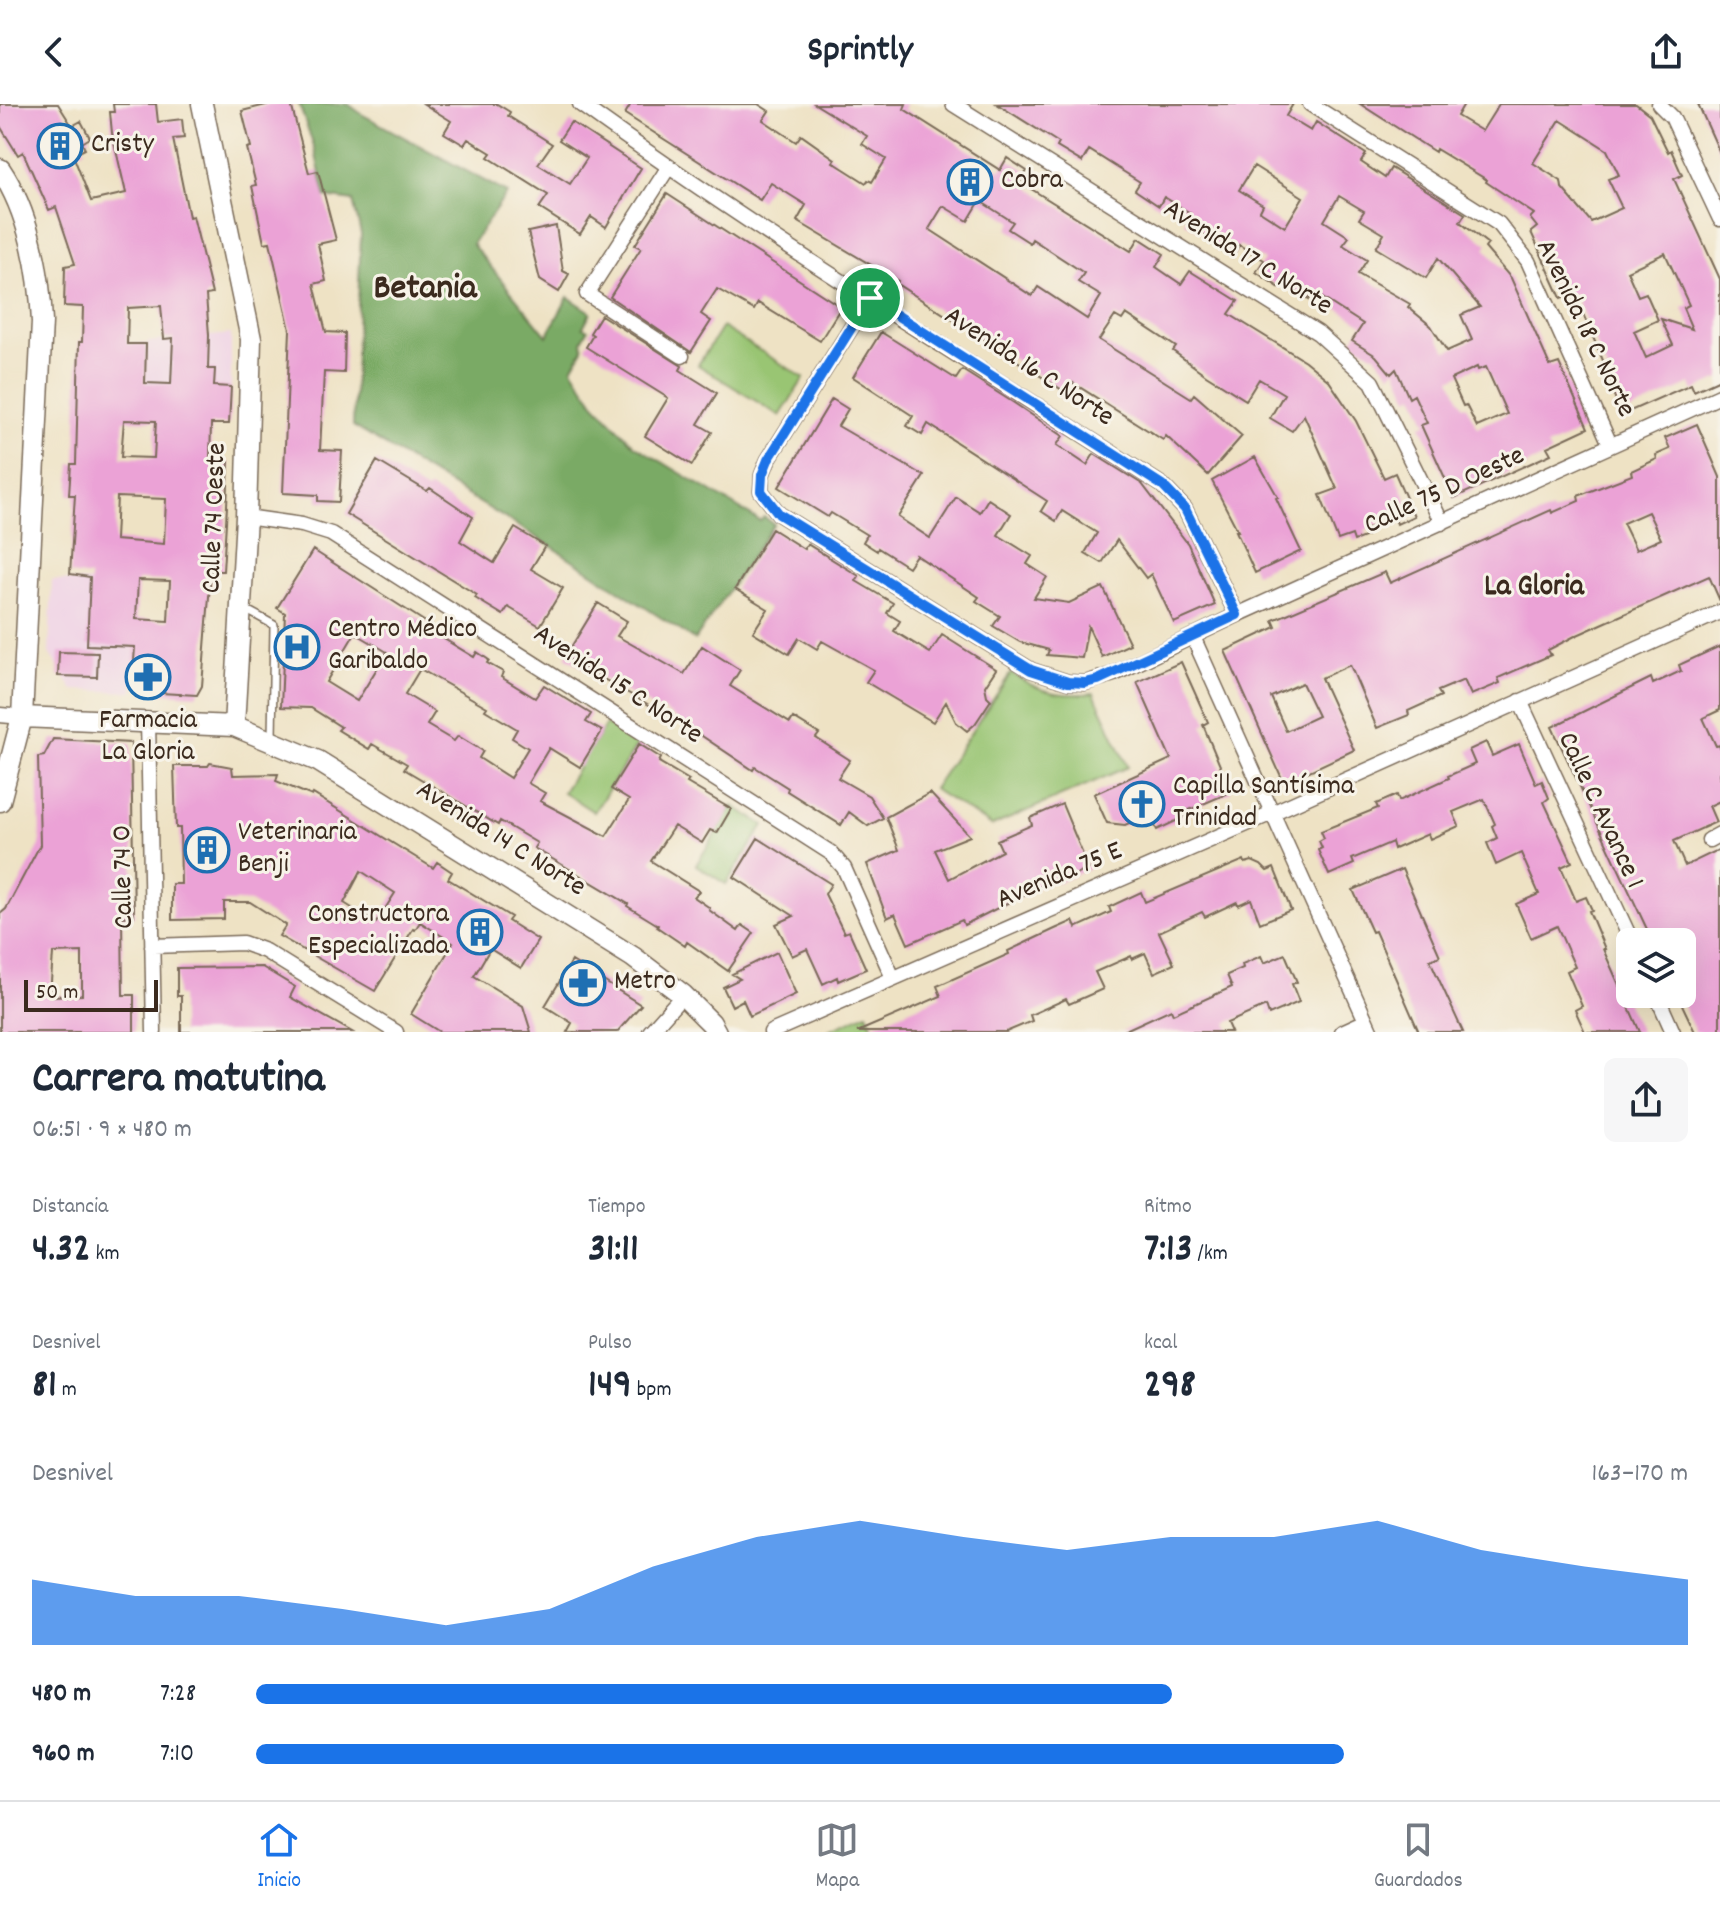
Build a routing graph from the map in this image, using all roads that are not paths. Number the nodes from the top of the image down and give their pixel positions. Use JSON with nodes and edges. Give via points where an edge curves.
{"nodes":[{"id":1,"x":202,"y":104,"type":"edge"},
{"id":2,"x":580,"y":104,"type":"edge"},
{"id":3,"x":953,"y":104,"type":"edge"},
{"id":4,"x":1310,"y":104,"type":"edge"},
{"id":5,"x":1659,"y":104,"type":"edge"},
{"id":6,"x":668,"y":168,"type":"junction"},
{"id":7,"x":0,"y":169,"type":"edge"},
{"id":8,"x":1714,"y":190,"type":"edge"},
{"id":9,"x":1720,"y":219,"type":"edge"},
{"id":10,"x":870,"y":298,"type":"junction"},
{"id":11,"x":682,"y":356,"type":"dead end"},
{"id":12,"x":1720,"y":396,"type":"edge"},
{"id":13,"x":1610,"y":444,"type":"junction"},
{"id":14,"x":246,"y":517,"type":"junction"},
{"id":15,"x":1442,"y":523,"type":"junction"},
{"id":16,"x":241,"y":607,"type":"junction"},
{"id":17,"x":1720,"y":612,"type":"edge"},
{"id":18,"x":1237,"y":615,"type":"junction"},
{"id":19,"x":1193,"y":637,"type":"junction"},
{"id":20,"x":1520,"y":701,"type":"junction"},
{"id":21,"x":0,"y":715,"type":"edge"},
{"id":22,"x":22,"y":717,"type":"junction"},
{"id":23,"x":148,"y":721,"type":"junction"},
{"id":24,"x":234,"y":726,"type":"junction"},
{"id":25,"x":272,"y":742,"type":"junction"},
{"id":26,"x":5,"y":759,"type":"edge"},
{"id":27,"x":0,"y":801,"type":"edge"},
{"id":28,"x":1272,"y":813,"type":"junction"},
{"id":29,"x":1625,"y":928,"type":"edge"},
{"id":30,"x":152,"y":946,"type":"junction"},
{"id":31,"x":893,"y":978,"type":"junction"},
{"id":32,"x":683,"y":995,"type":"junction"},
{"id":33,"x":1662,"y":1008,"type":"edge"},
{"id":34,"x":1368,"y":1027,"type":"edge"},
{"id":35,"x":154,"y":1032,"type":"edge"},
{"id":36,"x":396,"y":1032,"type":"edge"},
{"id":37,"x":650,"y":1032,"type":"edge"},
{"id":38,"x":716,"y":1032,"type":"edge"},
{"id":39,"x":771,"y":1032,"type":"edge"},
{"id":40,"x":1342,"y":1032,"type":"edge"},
{"id":41,"x":1673,"y":1032,"type":"edge"}],
"edges":[{"from":1,"to":14,"type":"street","name":"Calle 74 Oeste","via":[[251,339]]},
{"from":2,"to":6,"type":"street","name":"Avenida 16 C Norte"},
{"from":3,"to":15,"type":"street","name":"Avenida 17 C Norte","via":[[1318,333],[1372,382]]},
{"from":4,"to":13,"type":"street","name":"Avenida 18 C Norte","via":[[1499,224],[1528,261]]},
{"from":5,"to":8,"type":"street"},
{"from":6,"to":10,"type":"street","name":"Avenida 16 C Norte"},
{"from":6,"to":11,"type":"street","via":[[587,294]]},
{"from":7,"to":22,"type":"street","via":[[29,235],[40,279],[42,322]]},
{"from":8,"to":9,"type":"street"},
{"from":10,"to":18,"type":"street","name":"Avenida 16 C Norte","via":[[1162,485],[1185,509]]},
{"from":10,"to":19,"type":"street","name":"Calle 75 D Oeste","via":[[768,460],[761,491],[769,504],[1031,670],[1051,677],[1098,680]]},
{"from":12,"to":13,"type":"street","name":"Calle 75 D Oeste"},
{"from":13,"to":15,"type":"street","name":"Calle 75 D Oeste"},
{"from":14,"to":16,"type":"street","name":"Calle 74 Oeste"},
{"from":14,"to":31,"type":"street","name":"Avenida 15 C Norte","via":[[331,534],[831,853],[844,868]]},
{"from":15,"to":18,"type":"street","name":"Calle 75 D Oeste"},
{"from":16,"to":24,"type":"street","name":"Calle 74 Oeste"},
{"from":16,"to":25,"type":"lane","via":[[274,625]]},
{"from":17,"to":20,"type":"street","name":"Avenida 75 E"},
{"from":18,"to":19,"type":"street","name":"Calle 75 D Oeste"},
{"from":19,"to":28,"type":"street"},
{"from":20,"to":28,"type":"street","name":"Avenida 75 E"},
{"from":20,"to":29,"type":"street","name":"Calle C Avance 1"},
{"from":21,"to":22,"type":"street"},
{"from":22,"to":23,"type":"street"},
{"from":22,"to":26,"type":"street"},
{"from":23,"to":24,"type":"street"},
{"from":23,"to":30,"type":"street","name":"Calle 74 O"},
{"from":24,"to":25,"type":"street","name":"Avenida 14 C Norte"},
{"from":25,"to":32,"type":"street","name":"Avenida 14 C Norte","via":[[372,793],[633,957]]},
{"from":26,"to":27,"type":"street"},
{"from":28,"to":31,"type":"street","name":"Avenida 75 E"},
{"from":28,"to":34,"type":"street"},
{"from":30,"to":35,"type":"street","name":"Calle 74 O"},
{"from":30,"to":36,"type":"street","via":[[243,943],[265,951]]},
{"from":31,"to":39,"type":"street","name":"Avenida 75 E"},
{"from":32,"to":37,"type":"street"},
{"from":32,"to":38,"type":"street","name":"Avenida 14 C Norte"},
{"from":33,"to":41,"type":"street"},
{"from":34,"to":40,"type":"street"}]}
